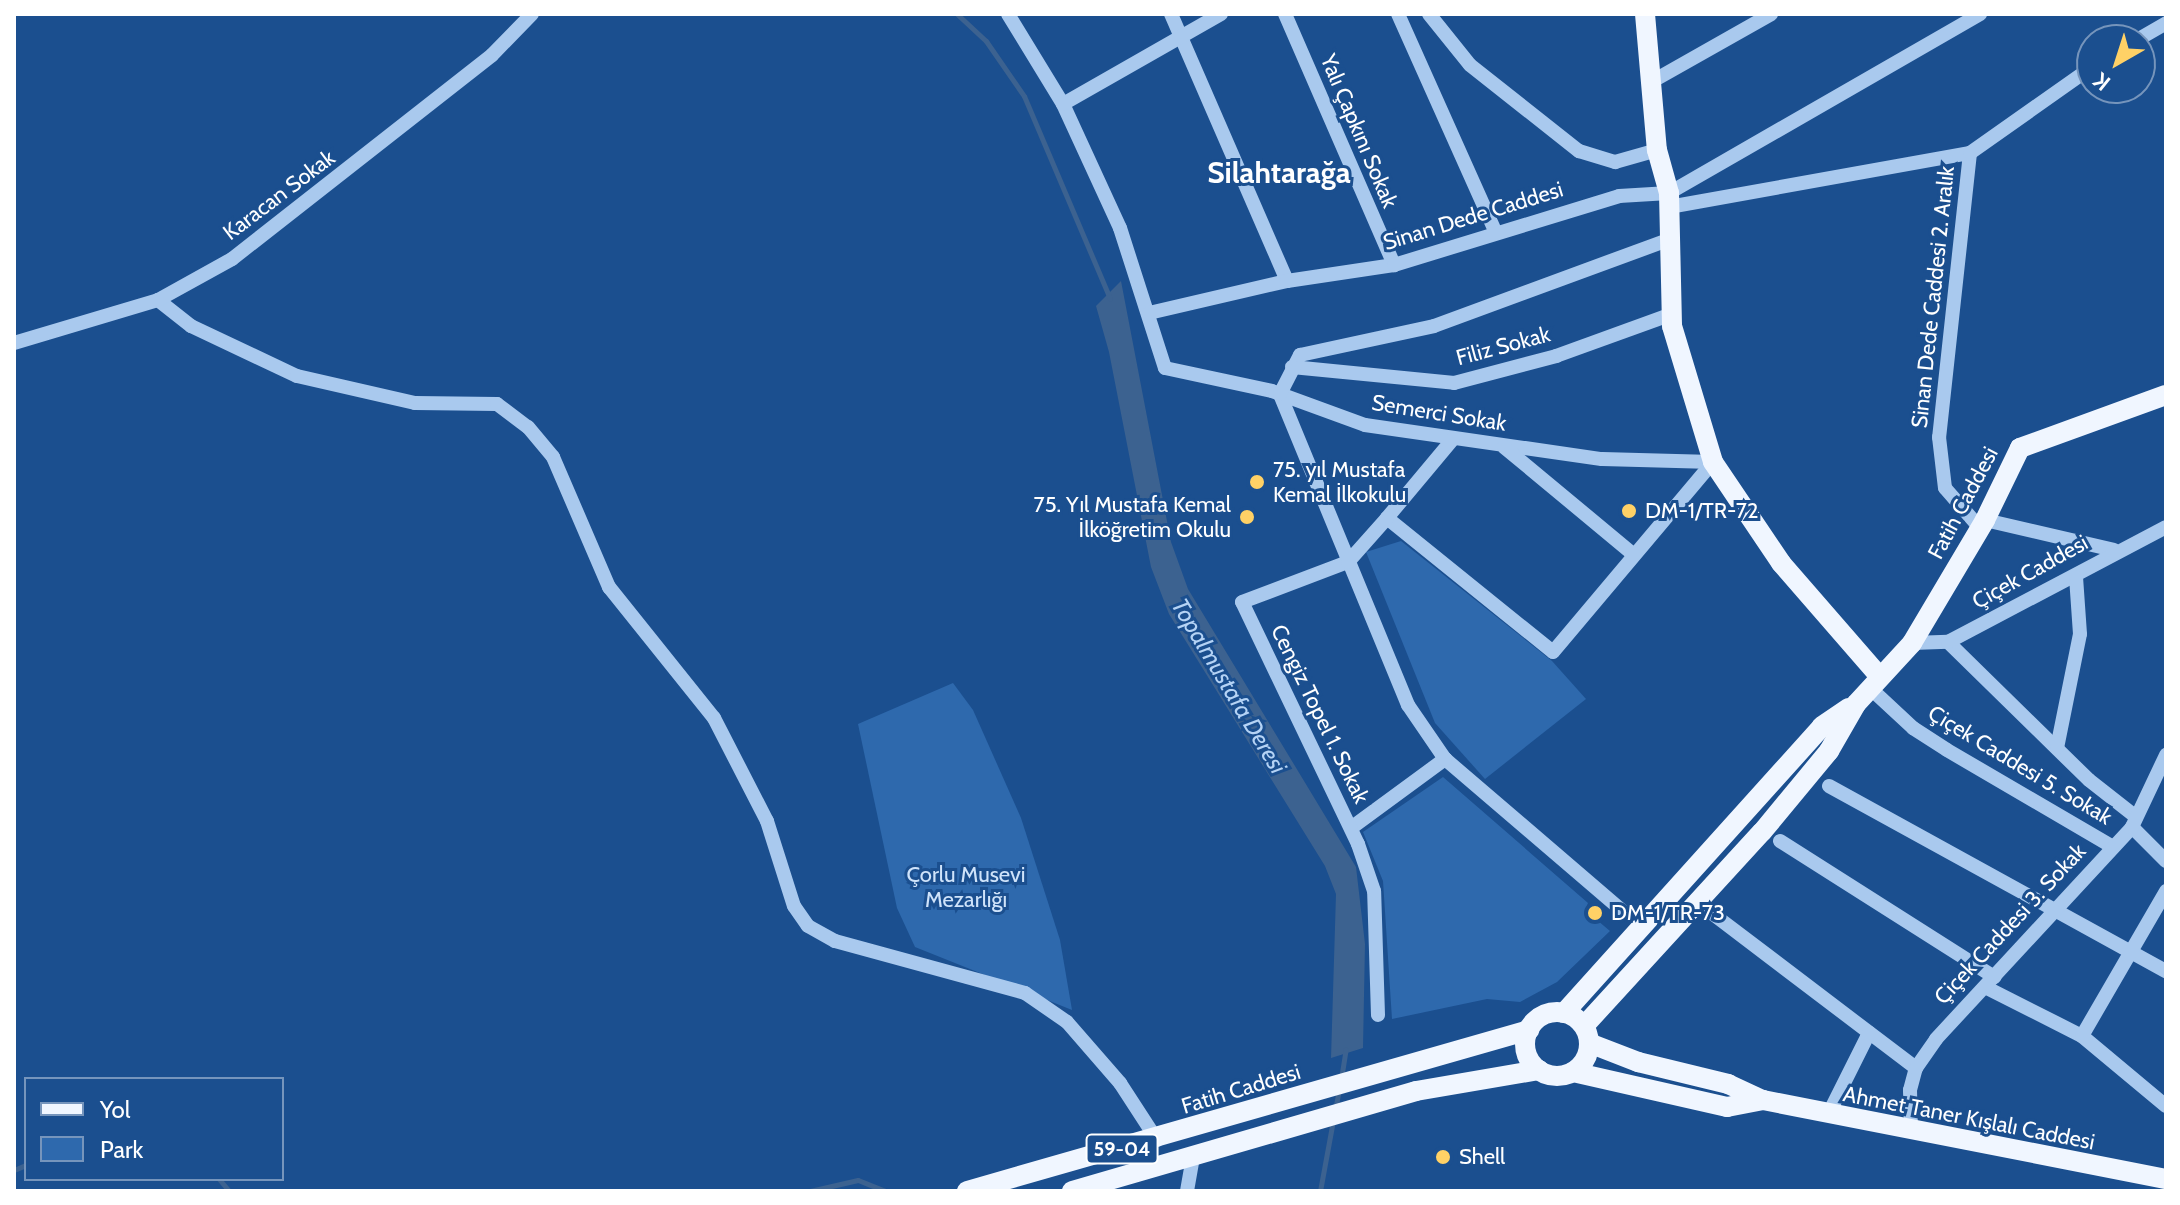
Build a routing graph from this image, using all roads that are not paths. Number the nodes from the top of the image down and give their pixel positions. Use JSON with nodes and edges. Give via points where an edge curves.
{"nodes":[{"id":1,"x":532,"y":14,"type":"edge"},
{"id":2,"x":1008,"y":14,"type":"edge"},
{"id":3,"x":1171,"y":14,"type":"edge"},
{"id":4,"x":1221,"y":14,"type":"edge"},
{"id":5,"x":1285,"y":14,"type":"edge"},
{"id":6,"x":1398,"y":14,"type":"edge"},
{"id":7,"x":1429,"y":14,"type":"edge"},
{"id":8,"x":1645,"y":14,"type":"edge"},
{"id":9,"x":1771,"y":14,"type":"edge"},
{"id":10,"x":1980,"y":14,"type":"edge"},
{"id":11,"x":1751,"y":19,"type":"edge"},
{"id":12,"x":1179,"y":34,"type":"junction"},
{"id":13,"x":2076,"y":78,"type":"edge"},
{"id":14,"x":1651,"y":82,"type":"junction"},
{"id":15,"x":1063,"y":104,"type":"junction"},
{"id":16,"x":1657,"y":150,"type":"junction"},
{"id":17,"x":1970,"y":153,"type":"junction"},
{"id":18,"x":1669,"y":200,"type":"junction"},
{"id":19,"x":1495,"y":231,"type":"junction"},
{"id":20,"x":1670,"y":239,"type":"junction"},
{"id":21,"x":1394,"y":265,"type":"junction"},
{"id":22,"x":1287,"y":281,"type":"junction"},
{"id":23,"x":158,"y":300,"type":"junction"},
{"id":24,"x":1149,"y":313,"type":"junction"},
{"id":25,"x":1672,"y":314,"type":"junction"},
{"id":26,"x":14,"y":343,"type":"edge"},
{"id":27,"x":1292,"y":367,"type":"junction"},
{"id":28,"x":1280,"y":394,"type":"junction"},
{"id":29,"x":2166,"y":395,"type":"edge"},
{"id":30,"x":1453,"y":439,"type":"junction"},
{"id":31,"x":1502,"y":445,"type":"junction"},
{"id":32,"x":1713,"y":462,"type":"junction"},
{"id":33,"x":1387,"y":518,"type":"junction"},
{"id":34,"x":1982,"y":524,"type":"junction"},
{"id":35,"x":2166,"y":527,"type":"edge"},
{"id":36,"x":2114,"y":550,"type":"junction"},
{"id":37,"x":1633,"y":554,"type":"junction"},
{"id":38,"x":1348,"y":562,"type":"junction"},
{"id":39,"x":2076,"y":577,"type":"junction"},
{"id":40,"x":1948,"y":642,"type":"junction"},
{"id":41,"x":1912,"y":643,"type":"junction"},
{"id":42,"x":1875,"y":682,"type":"junction"},
{"id":43,"x":1856,"y":704,"type":"junction"},
{"id":44,"x":2057,"y":748,"type":"junction"},
{"id":45,"x":2166,"y":755,"type":"edge"},
{"id":46,"x":1445,"y":759,"type":"junction"},
{"id":47,"x":1829,"y":786,"type":"dead end"},
{"id":48,"x":2134,"y":822,"type":"junction"},
{"id":49,"x":1351,"y":828,"type":"junction"},
{"id":50,"x":1780,"y":841,"type":"dead end"},
{"id":51,"x":2113,"y":847,"type":"junction"},
{"id":52,"x":2166,"y":861,"type":"edge"},
{"id":53,"x":2166,"y":891,"type":"edge"},
{"id":54,"x":2056,"y":909,"type":"junction"},
{"id":55,"x":1709,"y":911,"type":"dead end"},
{"id":56,"x":1626,"y":914,"type":"dead end"},
{"id":57,"x":2128,"y":951,"type":"junction"},
{"id":58,"x":2166,"y":971,"type":"edge"},
{"id":59,"x":1989,"y":982,"type":"junction"},
{"id":60,"x":1589,"y":985,"type":"junction"},
{"id":61,"x":1564,"y":1013,"type":"junction"},
{"id":62,"x":1378,"y":1015,"type":"dead end"},
{"id":63,"x":1529,"y":1030,"type":"junction"},
{"id":64,"x":1869,"y":1033,"type":"junction"},
{"id":65,"x":1587,"y":1034,"type":"junction"},
{"id":66,"x":2082,"y":1036,"type":"junction"},
{"id":67,"x":1490,"y":1037,"type":"junction"},
{"id":68,"x":1916,"y":1068,"type":"junction"},
{"id":69,"x":1539,"y":1070,"type":"junction"},
{"id":70,"x":1573,"y":1072,"type":"junction"},
{"id":71,"x":1763,"y":1100,"type":"junction"},
{"id":72,"x":2166,"y":1106,"type":"edge"},
{"id":73,"x":1828,"y":1115,"type":"junction"},
{"id":74,"x":1911,"y":1131,"type":"junction"},
{"id":75,"x":1157,"y":1140,"type":"junction"},
{"id":76,"x":1193,"y":1156,"type":"junction"},
{"id":77,"x":2166,"y":1179,"type":"edge"},
{"id":78,"x":967,"y":1191,"type":"edge"},
{"id":79,"x":1072,"y":1191,"type":"edge"},
{"id":80,"x":1187,"y":1191,"type":"edge"}],
"edges":[{"from":1,"to":23,"type":"street","name":"Karacan Sokak","via":[[492,55],[244,250]]},
{"from":2,"to":15,"type":"street"},
{"from":3,"to":12,"type":"street"},
{"from":4,"to":12,"type":"street"},
{"from":5,"to":21,"type":"street","name":"Yalı Çapkını Sokak"},
{"from":6,"to":19,"type":"street"},
{"from":7,"to":16,"type":"street","via":[[1470,65],[1579,151],[1615,162]]},
{"from":8,"to":14,"type":"main road"},
{"from":9,"to":11,"type":"street"},
{"from":10,"to":18,"type":"street"},
{"from":11,"to":14,"type":"street"},
{"from":12,"to":15,"type":"street"},
{"from":12,"to":22,"type":"street"},
{"from":13,"to":17,"type":"street","name":"Sinan Dede Caddesi"},
{"from":14,"to":16,"type":"main road"},
{"from":15,"to":24,"type":"street","via":[[1120,228]]},
{"from":16,"to":18,"type":"main road"},
{"from":17,"to":18,"type":"street","name":"Sinan Dede Caddesi"},
{"from":17,"to":34,"type":"street","name":"Sinan Dede Caddesi 2. Aralık","via":[[1939,437],[1945,488]]},
{"from":18,"to":19,"type":"street","name":"Sinan Dede Caddesi","via":[[1619,196]]},
{"from":18,"to":20,"type":"main road"},
{"from":19,"to":21,"type":"street","name":"Sinan Dede Caddesi"},
{"from":20,"to":25,"type":"main road"},
{"from":20,"to":27,"type":"street","via":[[1434,326],[1312,350]]},
{"from":21,"to":22,"type":"street","name":"Sinan Dede Caddesi"},
{"from":22,"to":24,"type":"street","name":"Sinan Dede Caddesi"},
{"from":23,"to":26,"type":"street","name":"Karacan Sokak"},
{"from":23,"to":75,"type":"street","via":[[191,326],[297,376],[415,403],[497,404],[528,427],[553,457],[609,587],[714,718],[767,821],[794,906],[808,926],[835,941],[1025,993],[1067,1022],[1120,1083]]},
{"from":24,"to":28,"type":"street","name":"Semerci Sokak","via":[[1165,368]]},
{"from":25,"to":27,"type":"street","name":"Filiz Sokak","via":[[1556,356],[1454,383]]},
{"from":25,"to":32,"type":"main road"},
{"from":27,"to":28,"type":"street"},
{"from":28,"to":30,"type":"street","name":"Semerci Sokak","via":[[1365,425]]},
{"from":28,"to":38,"type":"street"},
{"from":29,"to":34,"type":"main road","name":"Fatih Caddesi","via":[[2020,448]]},
{"from":30,"to":31,"type":"street","name":"Semerci Sokak"},
{"from":30,"to":33,"type":"street","name":"Cengiz Topel 1. Sokak"},
{"from":31,"to":32,"type":"street","name":"Semerci Sokak","via":[[1602,459]]},
{"from":31,"to":37,"type":"street"},
{"from":32,"to":37,"type":"street"},
{"from":32,"to":42,"type":"main road","via":[[1781,563]]},
{"from":33,"to":37,"type":"street","via":[[1553,652]]},
{"from":33,"to":38,"type":"street","name":"Cengiz Topel 1. Sokak"},
{"from":34,"to":36,"type":"street"},
{"from":34,"to":41,"type":"main road","name":"Fatih Caddesi"},
{"from":35,"to":36,"type":"street","name":"Çiçek Caddesi"},
{"from":36,"to":39,"type":"street","name":"Çiçek Caddesi"},
{"from":38,"to":46,"type":"street","via":[[1408,705]]},
{"from":38,"to":49,"type":"street","name":"Cengiz Topel 1. Sokak","via":[[1242,602]]},
{"from":39,"to":40,"type":"street","name":"Çiçek Caddesi"},
{"from":39,"to":44,"type":"street","via":[[2080,634]]},
{"from":40,"to":41,"type":"street","name":"Çiçek Caddesi"},
{"from":40,"to":44,"type":"street"},
{"from":41,"to":42,"type":"main road","name":"Fatih Caddesi"},
{"from":42,"to":43,"type":"main road","name":"Fatih Caddesi"},
{"from":42,"to":51,"type":"street","name":"Çiçek Caddesi 5. Sokak","via":[[1913,728]]},
{"from":43,"to":60,"type":"main road","name":"Fatih Caddesi","via":[[1822,726]]},
{"from":43,"to":65,"type":"main road","name":"Fatih Caddesi","via":[[1829,751]]},
{"from":44,"to":48,"type":"street"},
{"from":45,"to":48,"type":"street","name":"Çiçek Caddesi 3. Sokak"},
{"from":46,"to":49,"type":"street"},
{"from":46,"to":56,"type":"street"},
{"from":47,"to":54,"type":"street"},
{"from":48,"to":51,"type":"street","name":"Çiçek Caddesi 3. Sokak"},
{"from":48,"to":52,"type":"street"},
{"from":49,"to":62,"type":"street","name":"Cengiz Topel 1. Sokak","via":[[1374,891]]},
{"from":50,"to":59,"type":"street"},
{"from":51,"to":54,"type":"street","name":"Çiçek Caddesi 3. Sokak"},
{"from":53,"to":57,"type":"street"},
{"from":54,"to":57,"type":"street"},
{"from":54,"to":59,"type":"street","name":"Çiçek Caddesi 3. Sokak"},
{"from":55,"to":64,"type":"street"},
{"from":57,"to":58,"type":"street"},
{"from":57,"to":66,"type":"street"},
{"from":59,"to":66,"type":"street"},
{"from":59,"to":68,"type":"street","name":"Çiçek Caddesi 3. Sokak","via":[[1953,1015]]},
{"from":60,"to":61,"type":"main road","name":"Fatih Caddesi"},
{"from":60,"to":67,"type":"main road"},
{"from":61,"to":63,"type":"main road","via":[[1548,1013]]},
{"from":61,"to":65,"type":"main road"},
{"from":63,"to":67,"type":"main road","name":"Fatih Caddesi"},
{"from":63,"to":69,"type":"main road","via":[[1525,1046]]},
{"from":64,"to":68,"type":"street"},
{"from":64,"to":73,"type":"street"},
{"from":65,"to":70,"type":"main road","via":[[1586,1057]]},
{"from":65,"to":71,"type":"main road","via":[[1638,1062],[1728,1084]]},
{"from":66,"to":72,"type":"street"},
{"from":67,"to":75,"type":"main road","name":"Fatih Caddesi","number":"59-04"},
{"from":68,"to":74,"type":"street","name":"Çiçek Caddesi 3. Sokak","via":[[1910,1090]]},
{"from":69,"to":70,"type":"main road","via":[[1552,1076]]},
{"from":69,"to":76,"type":"main road","number":"59-04","via":[[1416,1091]]},
{"from":70,"to":71,"type":"main road","via":[[1727,1107]]},
{"from":71,"to":73,"type":"main road","name":"Ahmet Taner Kışlalı Caddesi"},
{"from":73,"to":74,"type":"main road","name":"Ahmet Taner Kışlalı Caddesi"},
{"from":74,"to":77,"type":"main road","name":"Ahmet Taner Kışlalı Caddesi"},
{"from":75,"to":78,"type":"main road","name":"Fatih Caddesi","number":"59-04"},
{"from":76,"to":79,"type":"main road","number":"59-04"},
{"from":76,"to":80,"type":"street"}]}
